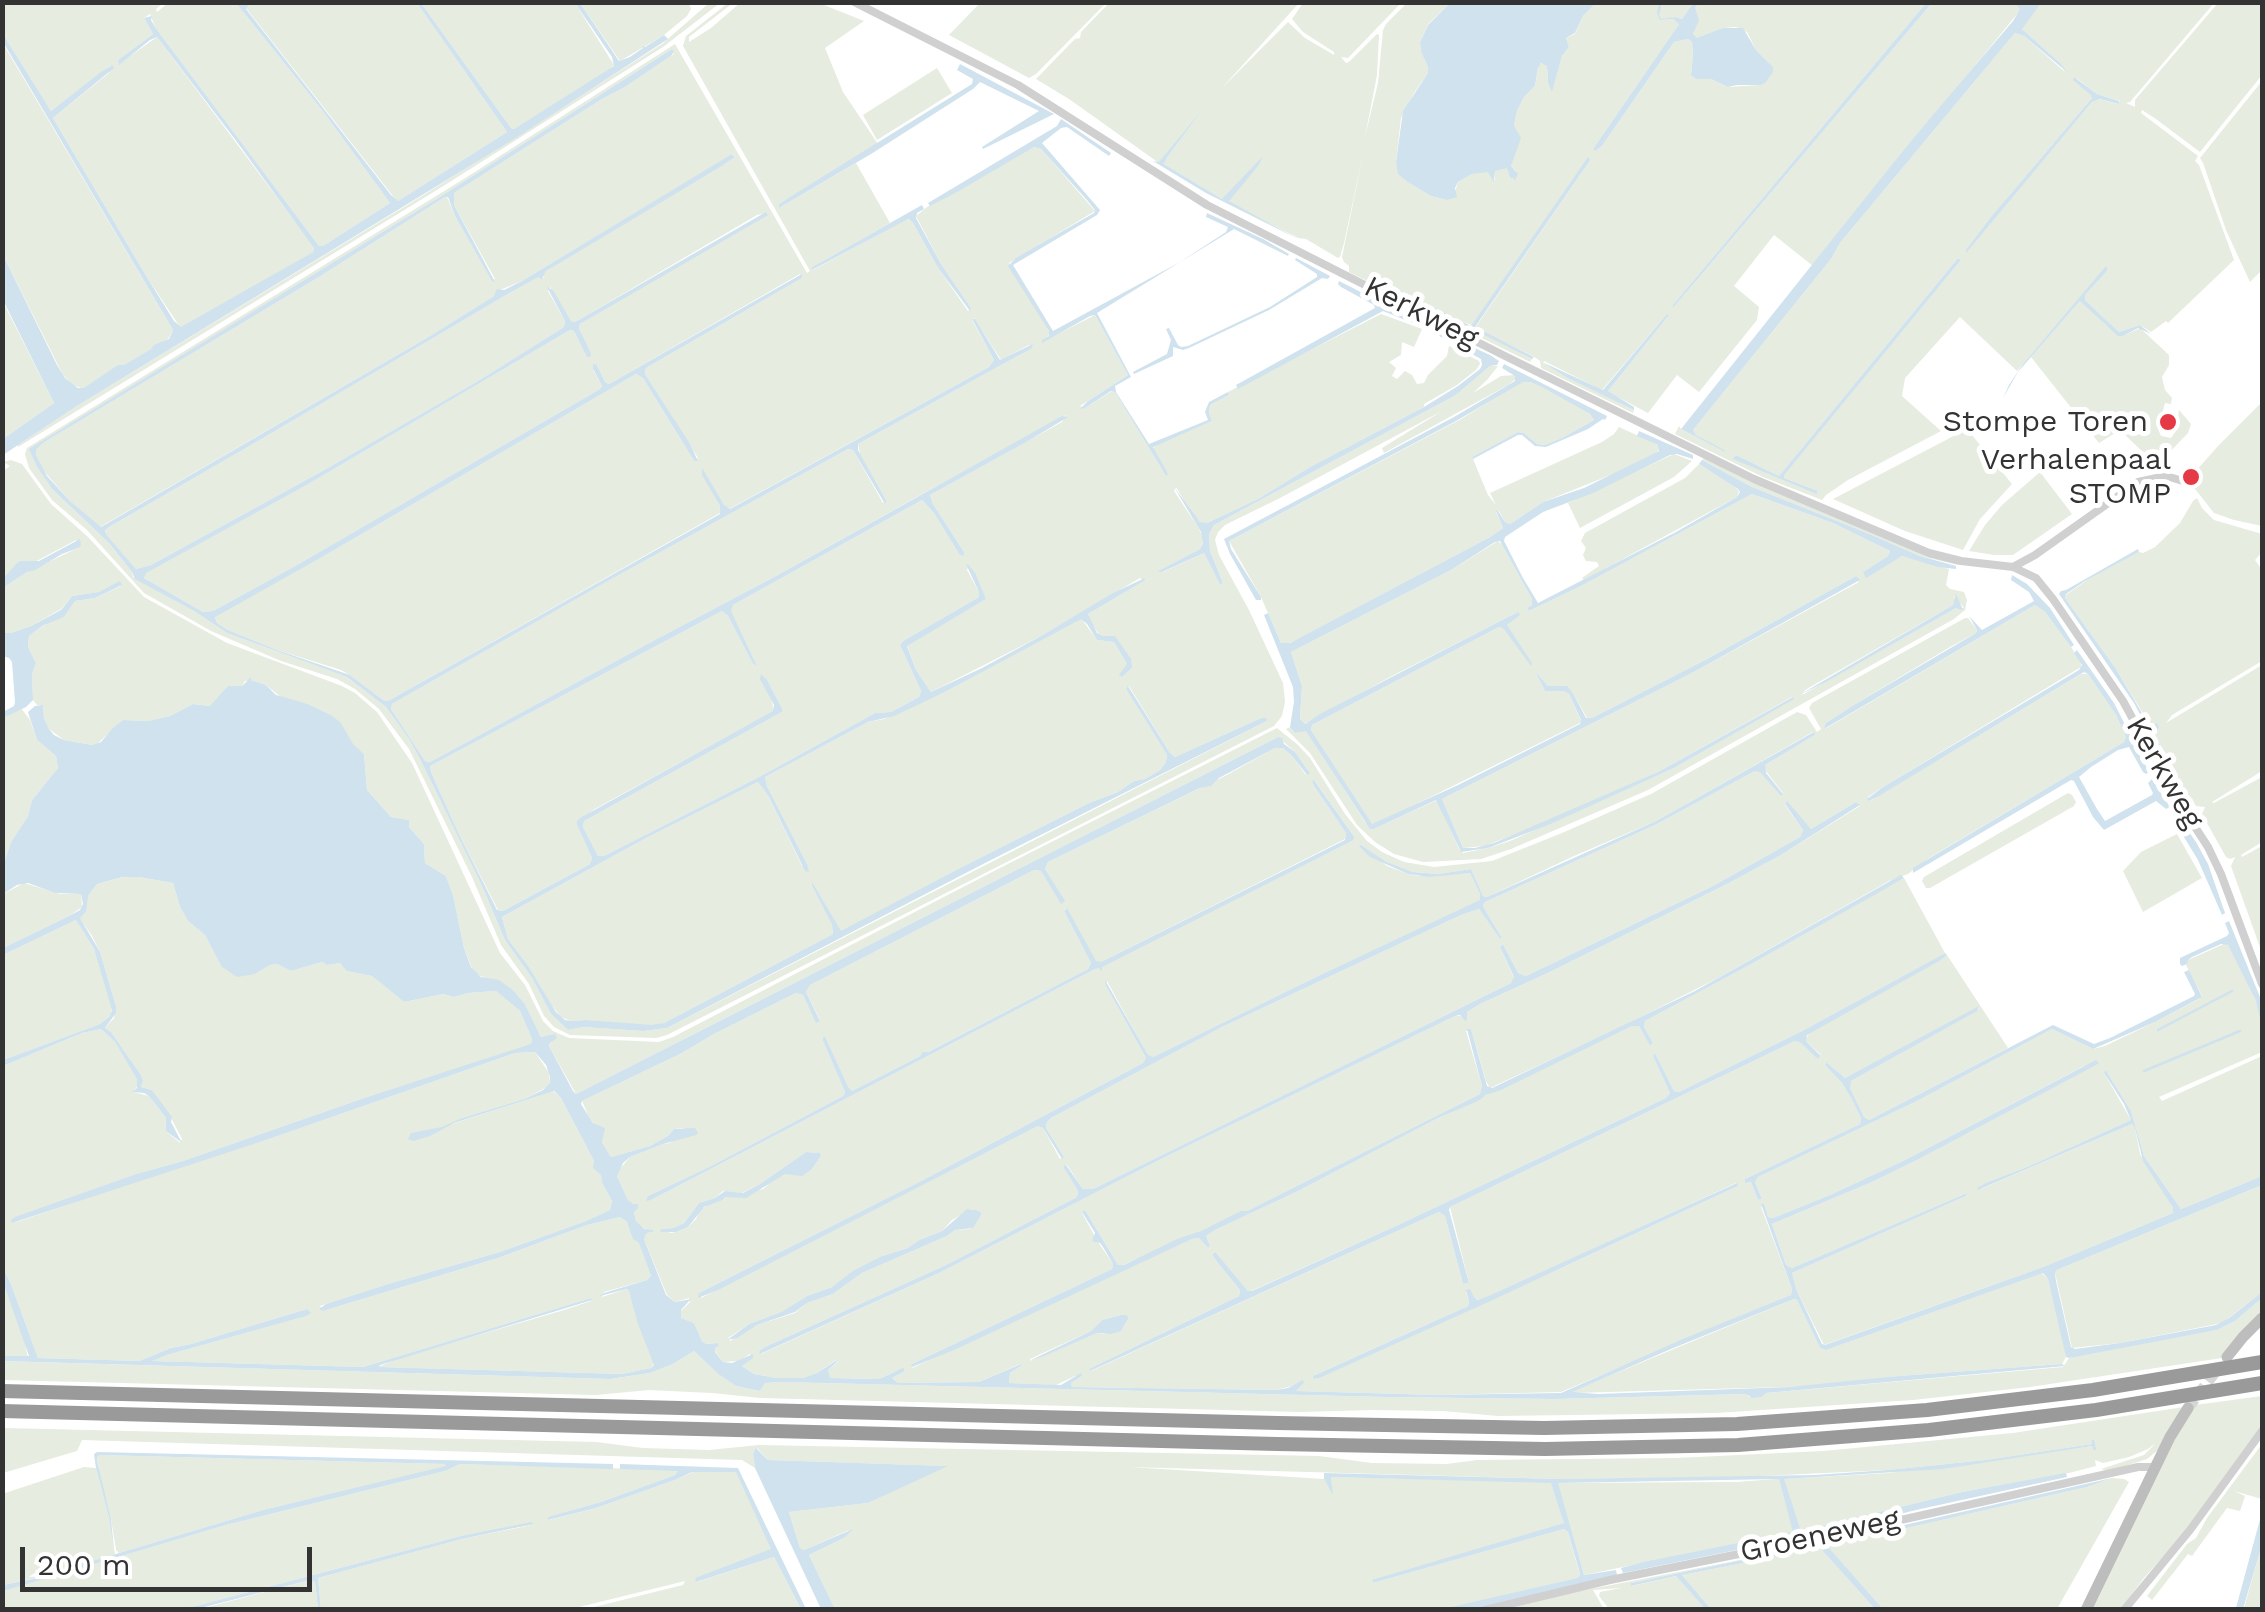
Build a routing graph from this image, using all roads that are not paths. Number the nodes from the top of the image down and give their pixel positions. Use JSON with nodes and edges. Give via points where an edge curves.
{"nodes":[{"id":1,"x":854,"y":2,"type":"edge"},
{"id":2,"x":2183,"y":480,"type":"dead end"},
{"id":3,"x":2035,"y":554,"type":"junction"},
{"id":4,"x":2012,"y":567,"type":"junction"},
{"id":5,"x":2036,"y":578,"type":"junction"},
{"id":6,"x":2262,"y":984,"type":"edge"},
{"id":7,"x":2262,"y":1318,"type":"edge"},
{"id":8,"x":2228,"y":1356,"type":"tunnel mouth"},
{"id":9,"x":2262,"y":1362,"type":"edge"},
{"id":10,"x":2262,"y":1383,"type":"edge"},
{"id":11,"x":2,"y":1391,"type":"edge"},
{"id":12,"x":2188,"y":1408,"type":"tunnel mouth"},
{"id":13,"x":2,"y":1411,"type":"edge"},
{"id":14,"x":2262,"y":1431,"type":"edge"},
{"id":15,"x":2155,"y":1467,"type":"junction"},
{"id":16,"x":1486,"y":1610,"type":"edge"},
{"id":17,"x":2086,"y":1610,"type":"edge"},
{"id":18,"x":2124,"y":1610,"type":"edge"}],
"edges":[{"from":1,"to":4,"type":"street","name":"Kerkweg","via":[[1018,85],[1208,205],[1754,478],[1929,552]]},
{"from":2,"to":3,"type":"street","via":[[2138,482]]},
{"from":3,"to":4,"type":"street"},
{"from":3,"to":5,"type":"street"},
{"from":4,"to":5,"type":"street","name":"Kerkweg"},
{"from":5,"to":6,"type":"street","name":"Kerkweg","via":[[2122,701],[2208,847]]},
{"from":7,"to":8,"type":"street"},
{"from":9,"to":11,"type":"highway","via":[[1927,1410],[1737,1424],[1544,1428]]},
{"from":10,"to":13,"type":"highway","via":[[2004,1423],[1864,1436],[1545,1449]]},
{"from":12,"to":15,"type":"street"},
{"from":14,"to":18,"type":"street"},
{"from":15,"to":16,"type":"street","name":"Groeneweg"},
{"from":15,"to":17,"type":"street"}]}
